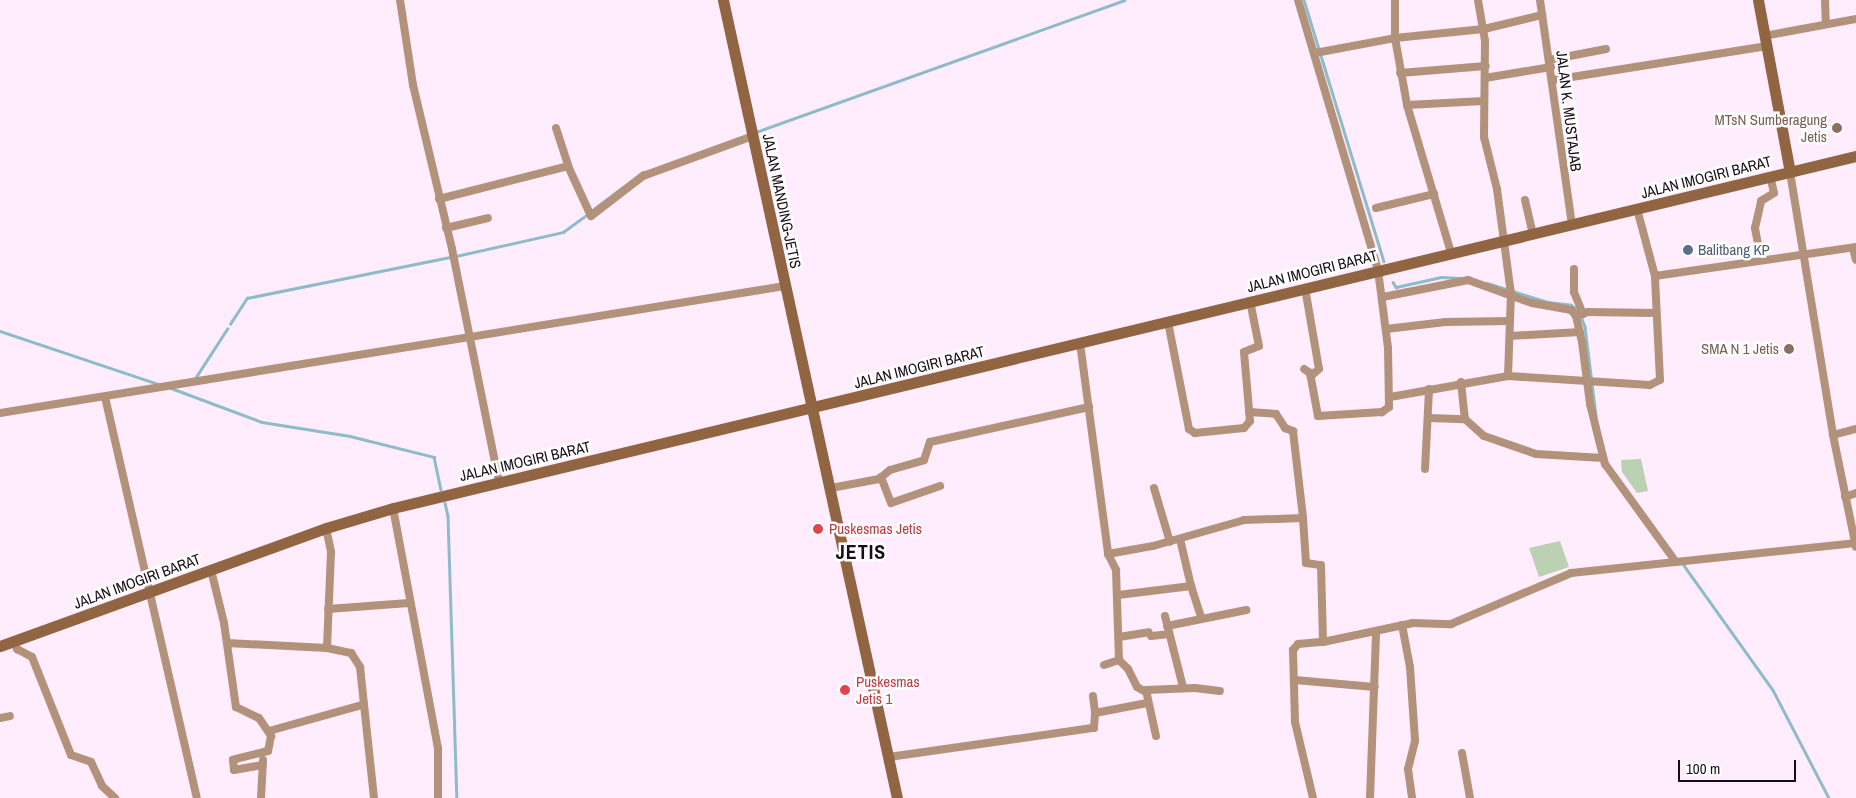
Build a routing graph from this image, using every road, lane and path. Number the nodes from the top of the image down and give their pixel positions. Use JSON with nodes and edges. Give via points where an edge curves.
{"nodes":[{"id":1,"x":400,"y":0,"type":"edge"},
{"id":2,"x":723,"y":0,"type":"edge"},
{"id":3,"x":1298,"y":0,"type":"edge"},
{"id":4,"x":1395,"y":0,"type":"edge"},
{"id":5,"x":1478,"y":0,"type":"edge"},
{"id":6,"x":1540,"y":0,"type":"edge"},
{"id":7,"x":1758,"y":0,"type":"edge"},
{"id":8,"x":1825,"y":0,"type":"edge"},
{"id":9,"x":1542,"y":15,"type":"junction"},
{"id":10,"x":1856,"y":19,"type":"edge"},
{"id":11,"x":1826,"y":24,"type":"junction"},
{"id":12,"x":1484,"y":29,"type":"junction"},
{"id":13,"x":1395,"y":38,"type":"junction"},
{"id":14,"x":1765,"y":41,"type":"junction"},
{"id":15,"x":1606,"y":49,"type":"dead end"},
{"id":16,"x":1317,"y":53,"type":"junction"},
{"id":17,"x":1550,"y":64,"type":"junction"},
{"id":18,"x":1486,"y":66,"type":"junction"},
{"id":19,"x":1400,"y":73,"type":"junction"},
{"id":20,"x":1485,"y":78,"type":"junction"},
{"id":21,"x":1553,"y":80,"type":"junction"},
{"id":22,"x":1484,"y":101,"type":"junction"},
{"id":23,"x":1407,"y":105,"type":"junction"},
{"id":24,"x":556,"y":128,"type":"dead end"},
{"id":25,"x":753,"y":134,"type":"junction"},
{"id":26,"x":1856,"y":156,"type":"edge"},
{"id":27,"x":568,"y":166,"type":"junction"},
{"id":28,"x":1790,"y":172,"type":"junction"},
{"id":29,"x":1770,"y":176,"type":"junction"},
{"id":30,"x":1434,"y":194,"type":"junction"},
{"id":31,"x":439,"y":200,"type":"junction"},
{"id":32,"x":1524,"y":200,"type":"dead end"},
{"id":33,"x":1376,"y":208,"type":"dead end"},
{"id":34,"x":1637,"y":209,"type":"junction"},
{"id":35,"x":488,"y":218,"type":"dead end"},
{"id":36,"x":1572,"y":225,"type":"junction"},
{"id":37,"x":446,"y":228,"type":"junction"},
{"id":38,"x":1533,"y":234,"type":"junction"},
{"id":39,"x":1504,"y":240,"type":"junction"},
{"id":40,"x":1758,"y":244,"type":"dead end"},
{"id":41,"x":1855,"y":248,"type":"edge"},
{"id":42,"x":1451,"y":253,"type":"junction"},
{"id":43,"x":1803,"y":256,"type":"junction"},
{"id":44,"x":1856,"y":260,"type":"edge"},
{"id":45,"x":1574,"y":269,"type":"dead end"},
{"id":46,"x":1378,"y":270,"type":"junction"},
{"id":47,"x":1655,"y":276,"type":"junction"},
{"id":48,"x":785,"y":286,"type":"junction"},
{"id":49,"x":1305,"y":288,"type":"junction"},
{"id":50,"x":1510,"y":290,"type":"junction"},
{"id":51,"x":1383,"y":296,"type":"junction"},
{"id":52,"x":1250,"y":301,"type":"junction"},
{"id":53,"x":1656,"y":313,"type":"junction"},
{"id":54,"x":1579,"y":314,"type":"junction"},
{"id":55,"x":1510,"y":321,"type":"junction"},
{"id":56,"x":1168,"y":322,"type":"junction"},
{"id":57,"x":1386,"y":329,"type":"junction"},
{"id":58,"x":1580,"y":332,"type":"junction"},
{"id":59,"x":1510,"y":336,"type":"junction"},
{"id":60,"x":467,"y":337,"type":"junction"},
{"id":61,"x":1080,"y":344,"type":"junction"},
{"id":62,"x":1304,"y":369,"type":"dead end"},
{"id":63,"x":1311,"y":376,"type":"junction"},
{"id":64,"x":1508,"y":376,"type":"junction"},
{"id":65,"x":1587,"y":380,"type":"junction"},
{"id":66,"x":1461,"y":382,"type":"junction"},
{"id":67,"x":1429,"y":390,"type":"junction"},
{"id":68,"x":105,"y":397,"type":"junction"},
{"id":69,"x":1390,"y":397,"type":"junction"},
{"id":70,"x":1089,"y":407,"type":"junction"},
{"id":71,"x":814,"y":408,"type":"junction"},
{"id":72,"x":1249,"y":412,"type":"junction"},
{"id":73,"x":0,"y":413,"type":"edge"},
{"id":74,"x":1429,"y":418,"type":"junction"},
{"id":75,"x":1466,"y":419,"type":"junction"},
{"id":76,"x":1856,"y":429,"type":"edge"},
{"id":77,"x":1833,"y":435,"type":"junction"},
{"id":78,"x":1603,"y":458,"type":"junction"},
{"id":79,"x":1425,"y":469,"type":"dead end"},
{"id":80,"x":882,"y":478,"type":"junction"},
{"id":81,"x":499,"y":482,"type":"junction"},
{"id":82,"x":940,"y":486,"type":"dead end"},
{"id":83,"x":831,"y":488,"type":"junction"},
{"id":84,"x":1154,"y":488,"type":"dead end"},
{"id":85,"x":1856,"y":493,"type":"edge"},
{"id":86,"x":1845,"y":497,"type":"junction"},
{"id":87,"x":393,"y":508,"type":"junction"},
{"id":88,"x":1303,"y":518,"type":"junction"},
{"id":89,"x":326,"y":528,"type":"junction"},
{"id":90,"x":1180,"y":539,"type":"junction"},
{"id":91,"x":1170,"y":542,"type":"junction"},
{"id":92,"x":1856,"y":545,"type":"edge"},
{"id":93,"x":1108,"y":554,"type":"junction"},
{"id":94,"x":1680,"y":561,"type":"junction"},
{"id":95,"x":211,"y":570,"type":"junction"},
{"id":96,"x":1191,"y":586,"type":"junction"},
{"id":97,"x":148,"y":592,"type":"junction"},
{"id":98,"x":1118,"y":595,"type":"junction"},
{"id":99,"x":408,"y":602,"type":"junction"},
{"id":100,"x":328,"y":609,"type":"junction"},
{"id":101,"x":1246,"y":610,"type":"dead end"},
{"id":102,"x":1165,"y":616,"type":"dead end"},
{"id":103,"x":1201,"y":617,"type":"junction"},
{"id":104,"x":1402,"y":625,"type":"junction"},
{"id":105,"x":1168,"y":630,"type":"junction"},
{"id":106,"x":1376,"y":631,"type":"junction"},
{"id":107,"x":1119,"y":637,"type":"junction"},
{"id":108,"x":14,"y":641,"type":"junction"},
{"id":109,"x":1323,"y":642,"type":"junction"},
{"id":110,"x":226,"y":643,"type":"junction"},
{"id":111,"x":0,"y":646,"type":"edge"},
{"id":112,"x":327,"y":648,"type":"junction"},
{"id":113,"x":1119,"y":660,"type":"junction"},
{"id":114,"x":1104,"y":665,"type":"dead end"},
{"id":115,"x":1295,"y":680,"type":"junction"},
{"id":116,"x":1183,"y":687,"type":"junction"},
{"id":117,"x":1375,"y":687,"type":"junction"},
{"id":118,"x":1144,"y":691,"type":"junction"},
{"id":119,"x":1220,"y":691,"type":"dead end"},
{"id":120,"x":1093,"y":696,"type":"dead end"},
{"id":121,"x":1147,"y":703,"type":"junction"},
{"id":122,"x":362,"y":705,"type":"junction"},
{"id":123,"x":1095,"y":713,"type":"junction"},
{"id":124,"x":10,"y":716,"type":"dead end"},
{"id":125,"x":0,"y":718,"type":"edge"},
{"id":126,"x":269,"y":731,"type":"junction"},
{"id":127,"x":1156,"y":736,"type":"dead end"},
{"id":128,"x":1462,"y":753,"type":"dead end"},
{"id":129,"x":261,"y":755,"type":"junction"},
{"id":130,"x":889,"y":757,"type":"junction"},
{"id":131,"x":264,"y":765,"type":"junction"},
{"id":132,"x":115,"y":798,"type":"edge"},
{"id":133,"x":197,"y":798,"type":"edge"},
{"id":134,"x":262,"y":798,"type":"edge"},
{"id":135,"x":374,"y":798,"type":"edge"},
{"id":136,"x":438,"y":798,"type":"edge"},
{"id":137,"x":897,"y":798,"type":"edge"},
{"id":138,"x":1313,"y":798,"type":"edge"},
{"id":139,"x":1370,"y":798,"type":"edge"},
{"id":140,"x":1412,"y":798,"type":"edge"},
{"id":141,"x":1470,"y":798,"type":"edge"}],
"edges":[{"from":1,"to":31,"type":"street","via":[[414,85]]},
{"from":2,"to":25,"type":"main road","name":"JALAN MANDING-JETIS"},
{"from":3,"to":16,"type":"street"},
{"from":4,"to":13,"type":"street"},
{"from":5,"to":12,"type":"street"},
{"from":6,"to":9,"type":"street","name":"JALAN K. MUSTAJAB"},
{"from":7,"to":14,"type":"main road"},
{"from":8,"to":11,"type":"street"},
{"from":9,"to":12,"type":"street"},
{"from":9,"to":17,"type":"street","name":"JALAN K. MUSTAJAB"},
{"from":10,"to":11,"type":"street"},
{"from":11,"to":14,"type":"street"},
{"from":12,"to":13,"type":"street"},
{"from":12,"to":18,"type":"street"},
{"from":13,"to":16,"type":"street"},
{"from":13,"to":19,"type":"street"},
{"from":14,"to":21,"type":"street"},
{"from":14,"to":28,"type":"main road"},
{"from":15,"to":17,"type":"street"},
{"from":16,"to":46,"type":"street"},
{"from":17,"to":20,"type":"street"},
{"from":17,"to":21,"type":"street","name":"JALAN K. MUSTAJAB"},
{"from":18,"to":19,"type":"street"},
{"from":18,"to":20,"type":"street"},
{"from":19,"to":23,"type":"street"},
{"from":20,"to":22,"type":"street"},
{"from":21,"to":36,"type":"street","name":"JALAN K. MUSTAJAB"},
{"from":22,"to":23,"type":"street"},
{"from":22,"to":39,"type":"street","via":[[1484,137],[1497,189]]},
{"from":23,"to":30,"type":"street"},
{"from":24,"to":27,"type":"street"},
{"from":25,"to":27,"type":"street","via":[[643,176],[591,216]]},
{"from":25,"to":48,"type":"main road","name":"JALAN MANDING-JETIS"},
{"from":26,"to":28,"type":"main road","name":"JALAN IMOGIRI BARAT"},
{"from":27,"to":31,"type":"street"},
{"from":28,"to":29,"type":"main road","name":"JALAN IMOGIRI BARAT"},
{"from":28,"to":43,"type":"street"},
{"from":29,"to":34,"type":"main road","name":"JALAN IMOGIRI BARAT"},
{"from":29,"to":40,"type":"street","via":[[1774,193],[1761,201],[1755,228]]},
{"from":30,"to":33,"type":"street"},
{"from":30,"to":42,"type":"street"},
{"from":31,"to":37,"type":"street"},
{"from":32,"to":38,"type":"street"},
{"from":34,"to":36,"type":"main road","name":"JALAN IMOGIRI BARAT"},
{"from":34,"to":47,"type":"street"},
{"from":35,"to":37,"type":"street"},
{"from":36,"to":38,"type":"main road","name":"JALAN IMOGIRI BARAT"},
{"from":37,"to":60,"type":"street"},
{"from":38,"to":39,"type":"main road","name":"JALAN IMOGIRI BARAT"},
{"from":39,"to":42,"type":"main road","name":"JALAN IMOGIRI BARAT"},
{"from":39,"to":50,"type":"street"},
{"from":41,"to":43,"type":"street"},
{"from":41,"to":44,"type":"street"},
{"from":42,"to":46,"type":"main road","name":"JALAN IMOGIRI BARAT"},
{"from":43,"to":47,"type":"street"},
{"from":43,"to":77,"type":"street"},
{"from":45,"to":54,"type":"street","via":[[1574,292]]},
{"from":46,"to":49,"type":"main road","name":"JALAN IMOGIRI BARAT"},
{"from":46,"to":51,"type":"street"},
{"from":47,"to":53,"type":"street"},
{"from":48,"to":60,"type":"street"},
{"from":48,"to":71,"type":"main road","name":"JALAN MANDING-JETIS"},
{"from":49,"to":52,"type":"main road","name":"JALAN IMOGIRI BARAT"},
{"from":49,"to":63,"type":"street","via":[[1320,369]]},
{"from":50,"to":51,"type":"street","via":[[1461,280]]},
{"from":50,"to":54,"type":"street","via":[[1532,303],[1566,308]]},
{"from":50,"to":55,"type":"street"},
{"from":51,"to":57,"type":"street"},
{"from":52,"to":56,"type":"main road","name":"JALAN IMOGIRI BARAT"},
{"from":52,"to":72,"type":"street","via":[[1259,346],[1244,354]]},
{"from":53,"to":54,"type":"street"},
{"from":53,"to":65,"type":"street","via":[[1661,375],[1657,384]]},
{"from":54,"to":58,"type":"street"},
{"from":55,"to":57,"type":"street","via":[[1446,322]]},
{"from":55,"to":59,"type":"street"},
{"from":56,"to":61,"type":"main road","name":"JALAN IMOGIRI BARAT"},
{"from":56,"to":72,"type":"street","via":[[1192,432],[1247,427]]},
{"from":57,"to":69,"type":"street"},
{"from":58,"to":59,"type":"street"},
{"from":58,"to":65,"type":"street"},
{"from":59,"to":64,"type":"street"},
{"from":60,"to":68,"type":"street"},
{"from":60,"to":81,"type":"street"},
{"from":61,"to":70,"type":"street"},
{"from":61,"to":71,"type":"main road","name":"JALAN IMOGIRI BARAT"},
{"from":62,"to":63,"type":"street","via":[[1310,370]]},
{"from":63,"to":69,"type":"street","via":[[1318,416],[1382,412],[1389,407]]},
{"from":64,"to":65,"type":"street"},
{"from":64,"to":66,"type":"street"},
{"from":65,"to":78,"type":"street"},
{"from":66,"to":67,"type":"street"},
{"from":66,"to":75,"type":"street"},
{"from":67,"to":69,"type":"street"},
{"from":67,"to":74,"type":"street"},
{"from":68,"to":73,"type":"street"},
{"from":68,"to":97,"type":"street"},
{"from":70,"to":80,"type":"street","via":[[930,442],[927,458],[890,470]]},
{"from":70,"to":93,"type":"street"},
{"from":71,"to":81,"type":"main road","name":"JALAN IMOGIRI BARAT"},
{"from":71,"to":83,"type":"main road","name":"JALAN MANDING-JETIS"},
{"from":72,"to":88,"type":"street","via":[[1279,416],[1285,428],[1293,431]]},
{"from":74,"to":75,"type":"street"},
{"from":74,"to":79,"type":"street"},
{"from":75,"to":78,"type":"street","via":[[1484,436],[1536,454]]},
{"from":76,"to":77,"type":"street"},
{"from":77,"to":86,"type":"street"},
{"from":78,"to":94,"type":"street"},
{"from":80,"to":82,"type":"street","via":[[891,503]]},
{"from":80,"to":83,"type":"street"},
{"from":81,"to":87,"type":"main road","name":"JALAN IMOGIRI BARAT"},
{"from":83,"to":130,"type":"main road","name":"JALAN MANDING-JETIS"},
{"from":84,"to":91,"type":"street"},
{"from":85,"to":86,"type":"street"},
{"from":86,"to":92,"type":"street"},
{"from":87,"to":89,"type":"main road","name":"JALAN IMOGIRI BARAT"},
{"from":87,"to":99,"type":"street"},
{"from":88,"to":90,"type":"street","via":[[1244,520]]},
{"from":88,"to":109,"type":"street","via":[[1306,563],[1321,565]]},
{"from":89,"to":95,"type":"main road","name":"JALAN IMOGIRI BARAT"},
{"from":89,"to":100,"type":"street","via":[[331,552]]},
{"from":90,"to":91,"type":"street"},
{"from":90,"to":96,"type":"street"},
{"from":91,"to":93,"type":"street"},
{"from":92,"to":94,"type":"street"},
{"from":93,"to":98,"type":"street","via":[[1116,570]]},
{"from":94,"to":104,"type":"street","via":[[1571,573],[1464,620],[1451,624]]},
{"from":95,"to":97,"type":"main road","name":"JALAN IMOGIRI BARAT"},
{"from":95,"to":110,"type":"street"},
{"from":96,"to":98,"type":"street"},
{"from":96,"to":103,"type":"street"},
{"from":97,"to":108,"type":"main road","name":"JALAN IMOGIRI BARAT"},
{"from":97,"to":133,"type":"street"},
{"from":98,"to":107,"type":"street"},
{"from":99,"to":100,"type":"street"},
{"from":99,"to":136,"type":"street","via":[[438,748]]},
{"from":100,"to":112,"type":"street"},
{"from":101,"to":103,"type":"street"},
{"from":102,"to":105,"type":"street"},
{"from":103,"to":105,"type":"street"},
{"from":104,"to":106,"type":"street"},
{"from":104,"to":140,"type":"street","via":[[1410,667],[1415,741],[1408,769]]},
{"from":105,"to":107,"type":"street"},
{"from":105,"to":116,"type":"street"},
{"from":106,"to":109,"type":"street"},
{"from":106,"to":117,"type":"street"},
{"from":107,"to":113,"type":"street"},
{"from":108,"to":111,"type":"main road","name":"JALAN IMOGIRI BARAT"},
{"from":108,"to":132,"type":"street","via":[[17,649],[32,656],[71,755],[92,762],[102,786]]},
{"from":109,"to":115,"type":"street","via":[[1295,646]]},
{"from":110,"to":112,"type":"street"},
{"from":110,"to":126,"type":"street","via":[[236,707],[259,718]]},
{"from":112,"to":122,"type":"street","via":[[351,653],[357,660]]},
{"from":113,"to":114,"type":"street"},
{"from":113,"to":118,"type":"street","via":[[1137,687]]},
{"from":115,"to":117,"type":"street"},
{"from":115,"to":138,"type":"street","via":[[1295,722]]},
{"from":116,"to":118,"type":"street"},
{"from":116,"to":119,"type":"street"},
{"from":117,"to":139,"type":"street"},
{"from":118,"to":121,"type":"street"},
{"from":120,"to":123,"type":"street"},
{"from":121,"to":123,"type":"street"},
{"from":121,"to":127,"type":"street"},
{"from":122,"to":126,"type":"street"},
{"from":122,"to":135,"type":"street"},
{"from":123,"to":130,"type":"street","via":[[1092,728]]},
{"from":124,"to":125,"type":"street"},
{"from":126,"to":129,"type":"street","via":[[270,747]]},
{"from":128,"to":141,"type":"street"},
{"from":129,"to":131,"type":"street"},
{"from":129,"to":131,"type":"street","via":[[233,760],[234,770]]},
{"from":130,"to":137,"type":"main road","name":"JALAN MANDING-JETIS"},
{"from":131,"to":134,"type":"street"}]}
